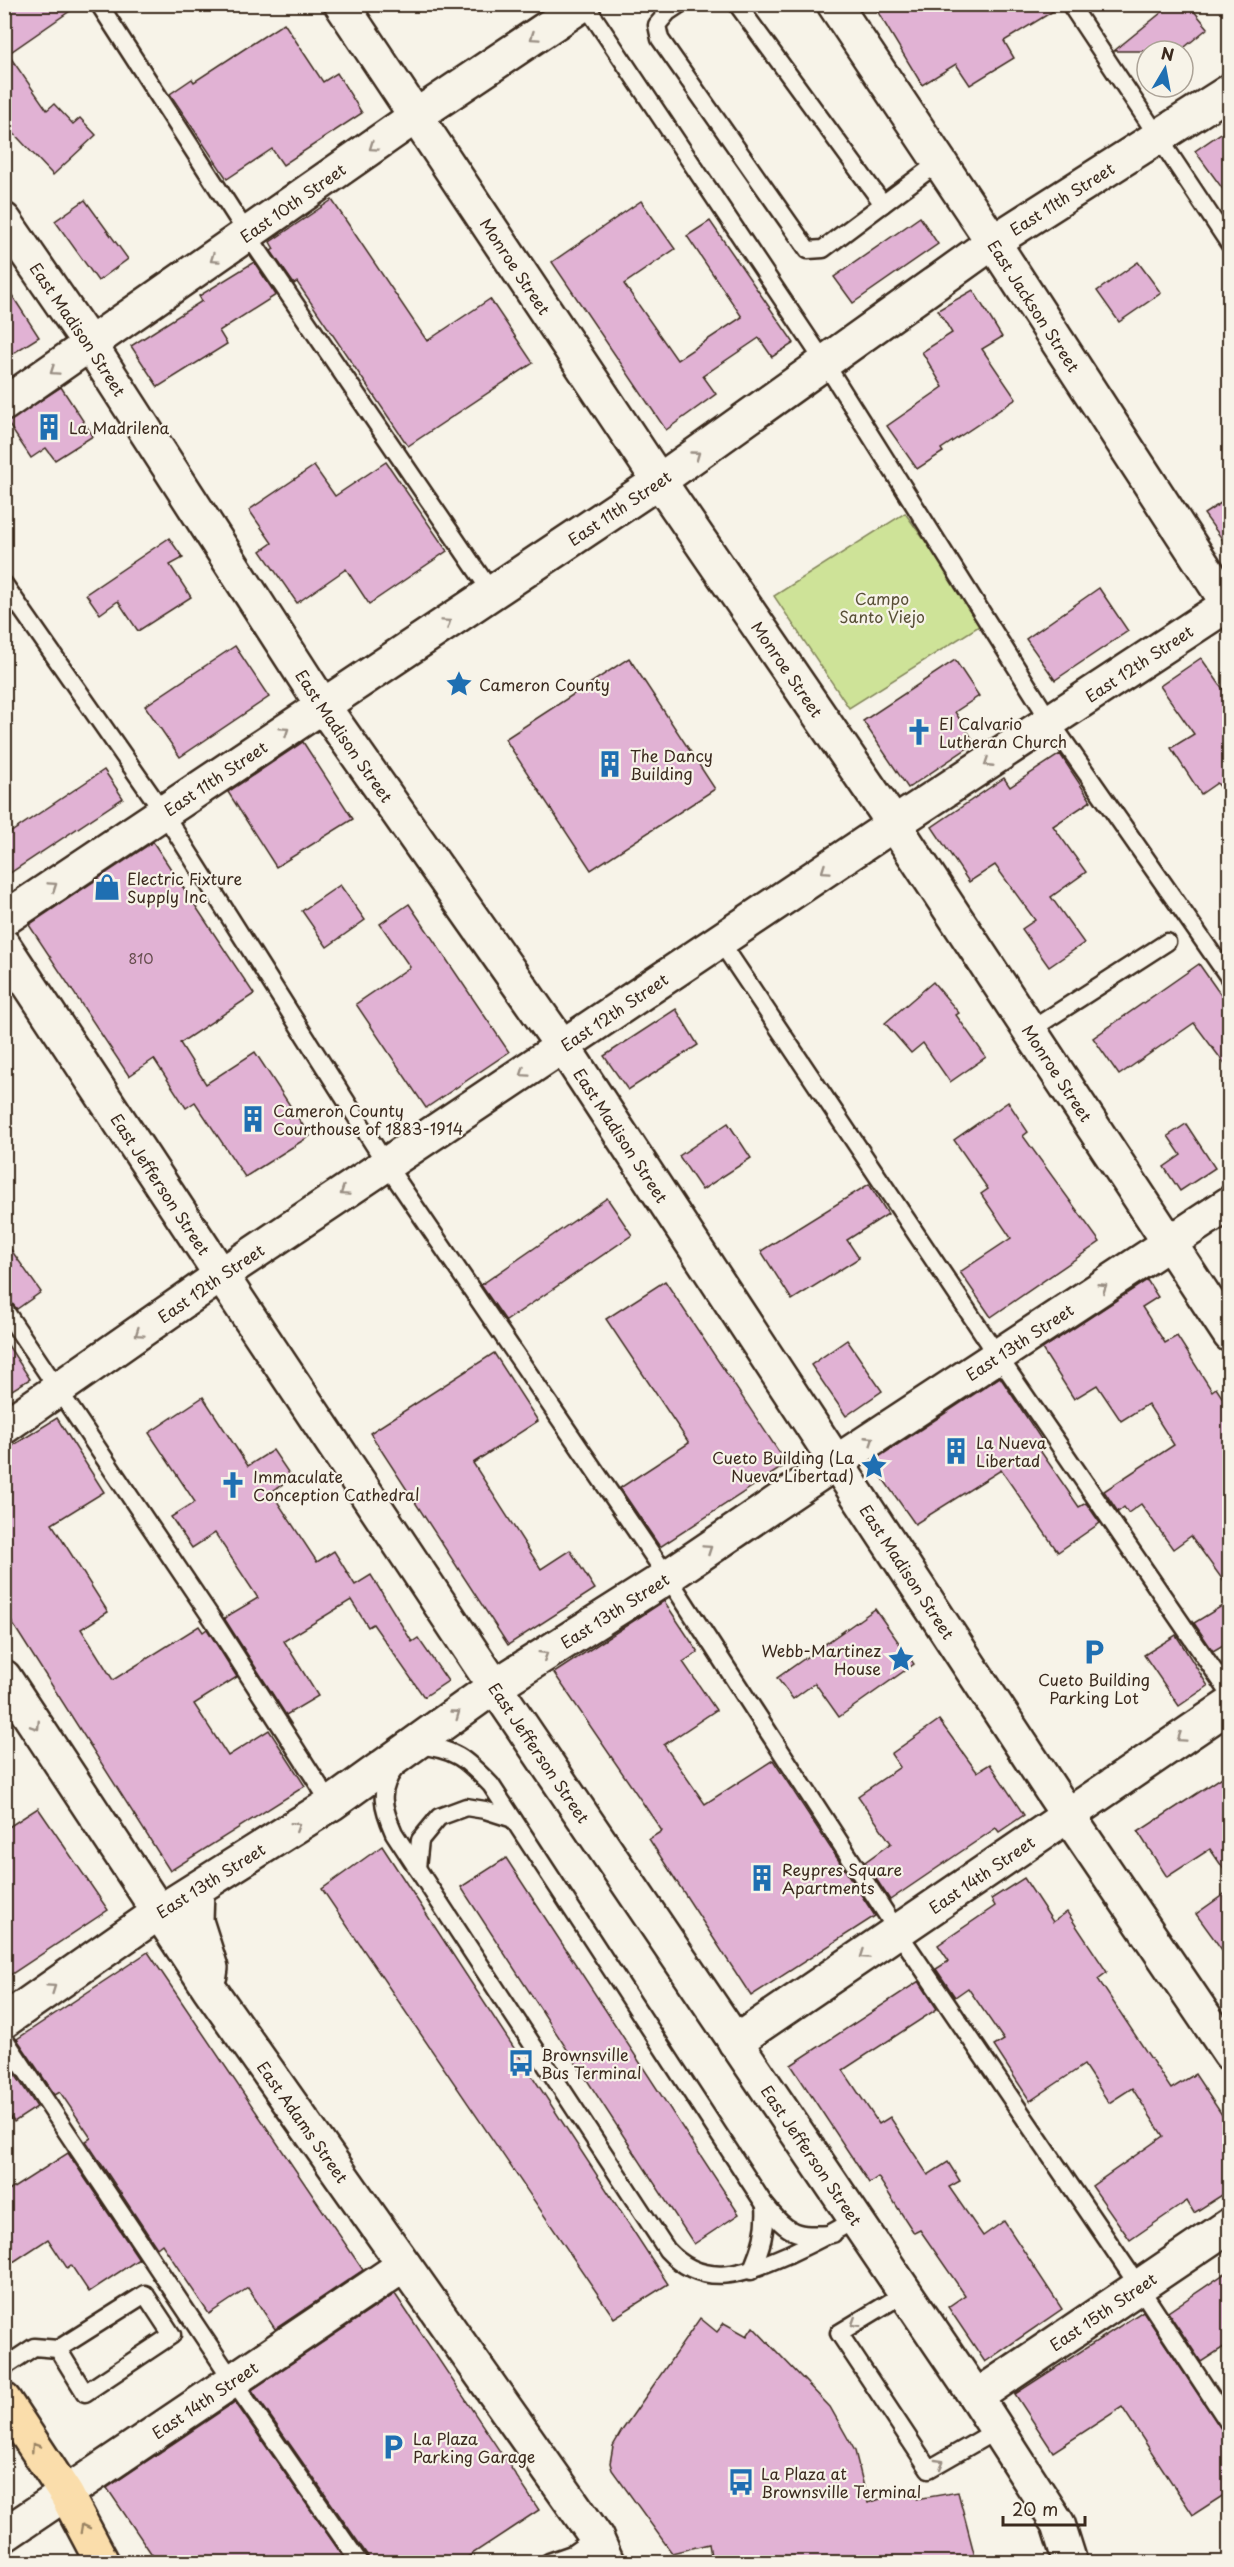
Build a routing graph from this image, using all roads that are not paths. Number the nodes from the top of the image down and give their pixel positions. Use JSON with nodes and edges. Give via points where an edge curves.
{"nodes":[{"id":1,"x":99,"y":4,"type":"edge"},
{"id":2,"x":341,"y":4,"type":"edge"},
{"id":3,"x":584,"y":4,"type":"edge"},
{"id":4,"x":680,"y":4,"type":"edge"},
{"id":5,"x":737,"y":4,"type":"edge"},
{"id":6,"x":834,"y":4,"type":"edge"},
{"id":7,"x":1070,"y":4,"type":"edge"},
{"id":8,"x":1230,"y":91,"type":"edge"},
{"id":9,"x":416,"y":116,"type":"junction"},
{"id":10,"x":1156,"y":138,"type":"junction"},
{"id":11,"x":939,"y":162,"type":"junction"},
{"id":12,"x":883,"y":204,"type":"junction"},
{"id":13,"x":4,"y":220,"type":"edge"},
{"id":14,"x":248,"y":235,"type":"junction"},
{"id":15,"x":993,"y":243,"type":"junction"},
{"id":16,"x":1230,"y":245,"type":"edge"},
{"id":17,"x":91,"y":346,"type":"junction"},
{"id":18,"x":825,"y":363,"type":"junction"},
{"id":19,"x":4,"y":404,"type":"edge"},
{"id":20,"x":659,"y":482,"type":"junction"},
{"id":21,"x":4,"y":584,"type":"edge"},
{"id":22,"x":492,"y":593,"type":"junction"},
{"id":23,"x":1229,"y":605,"type":"edge"},
{"id":24,"x":323,"y":706,"type":"junction"},
{"id":25,"x":1050,"y":722,"type":"junction"},
{"id":26,"x":163,"y":812,"type":"junction"},
{"id":27,"x":894,"y":824,"type":"junction"},
{"id":28,"x":4,"y":919,"type":"edge"},
{"id":29,"x":720,"y":941,"type":"junction"},
{"id":30,"x":1167,"y":942,"type":"dead end"},
{"id":31,"x":4,"y":946,"type":"edge"},
{"id":32,"x":1230,"y":979,"type":"edge"},
{"id":33,"x":1029,"y":1030,"type":"junction"},
{"id":34,"x":563,"y":1047,"type":"junction"},
{"id":35,"x":386,"y":1164,"type":"junction"},
{"id":36,"x":1230,"y":1203,"type":"edge"},
{"id":37,"x":1169,"y":1244,"type":"junction"},
{"id":38,"x":221,"y":1275,"type":"junction"},
{"id":39,"x":4,"y":1309,"type":"edge"},
{"id":40,"x":1230,"y":1335,"type":"edge"},
{"id":41,"x":998,"y":1356,"type":"junction"},
{"id":42,"x":58,"y":1390,"type":"junction"},
{"id":43,"x":4,"y":1427,"type":"edge"},
{"id":44,"x":835,"y":1463,"type":"junction"},
{"id":45,"x":667,"y":1577,"type":"junction"},
{"id":46,"x":4,"y":1677,"type":"edge"},
{"id":47,"x":495,"y":1686,"type":"junction"},
{"id":48,"x":1230,"y":1694,"type":"edge"},
{"id":49,"x":1230,"y":1706,"type":"edge"},
{"id":50,"x":413,"y":1745,"type":"junction"},
{"id":51,"x":331,"y":1804,"type":"junction"},
{"id":52,"x":1068,"y":1815,"type":"junction"},
{"id":53,"x":513,"y":1819,"type":"junction"},
{"id":54,"x":417,"y":1868,"type":"junction"},
{"id":55,"x":197,"y":1889,"type":"junction"},
{"id":56,"x":158,"y":1913,"type":"junction"},
{"id":57,"x":898,"y":1932,"type":"junction"},
{"id":58,"x":209,"y":1988,"type":"junction"},
{"id":59,"x":4,"y":2021,"type":"edge"},
{"id":60,"x":4,"y":2038,"type":"edge"},
{"id":61,"x":735,"y":2042,"type":"junction"},
{"id":62,"x":1230,"y":2054,"type":"edge"},
{"id":63,"x":765,"y":2205,"type":"junction"},
{"id":64,"x":1230,"y":2225,"type":"edge"},
{"id":65,"x":844,"y":2226,"type":"junction"},
{"id":66,"x":404,"y":2265,"type":"junction"},
{"id":67,"x":750,"y":2271,"type":"junction"},
{"id":68,"x":1140,"y":2288,"type":"junction"},
{"id":69,"x":905,"y":2293,"type":"junction"},
{"id":70,"x":186,"y":2309,"type":"junction"},
{"id":71,"x":165,"y":2324,"type":"junction"},
{"id":72,"x":58,"y":2349,"type":"junction"},
{"id":73,"x":4,"y":2367,"type":"edge"},
{"id":74,"x":233,"y":2381,"type":"junction"},
{"id":75,"x":976,"y":2397,"type":"junction"},
{"id":76,"x":4,"y":2400,"type":"edge"},
{"id":77,"x":1230,"y":2425,"type":"edge"},
{"id":78,"x":997,"y":2430,"type":"junction"},
{"id":79,"x":66,"y":2494,"type":"junction"},
{"id":80,"x":4,"y":2535,"type":"edge"},
{"id":81,"x":586,"y":2554,"type":"edge"},
{"id":82,"x":102,"y":2562,"type":"edge"},
{"id":83,"x":359,"y":2562,"type":"edge"},
{"id":84,"x":549,"y":2562,"type":"edge"},
{"id":85,"x":1070,"y":2562,"type":"edge"}],
"edges":[{"from":1,"to":14,"type":"lane"},
{"from":2,"to":9,"type":"street","name":"Monroe Street"},
{"from":3,"to":9,"type":"street","name":"East 10th Street","one_way":true},
{"from":3,"to":18,"type":"lane"},
{"from":4,"to":12,"type":"lane","via":[[657,25],[660,39],[808,250],[823,249]]},
{"from":5,"to":12,"type":"lane"},
{"from":6,"to":11,"type":"street","name":"East Jackson Street"},
{"from":7,"to":10,"type":"lane"},
{"from":8,"to":10,"type":"street","name":"East 11th Street"},
{"from":9,"to":14,"type":"street","name":"East 10th Street","one_way":true},
{"from":9,"to":20,"type":"street","name":"Monroe Street"},
{"from":10,"to":15,"type":"street","name":"East 11th Street"},
{"from":10,"to":16,"type":"lane"},
{"from":11,"to":12,"type":"lane"},
{"from":11,"to":15,"type":"street","name":"East Jackson Street"},
{"from":13,"to":17,"type":"street","name":"East Madison Street"},
{"from":14,"to":17,"type":"street","name":"East 10th Street","one_way":true},
{"from":14,"to":22,"type":"lane"},
{"from":15,"to":18,"type":"street","name":"East 11th Street"},
{"from":15,"to":23,"type":"street","name":"East Jackson Street"},
{"from":17,"to":19,"type":"street","name":"East 10th Street","one_way":true},
{"from":17,"to":24,"type":"street","name":"East Madison Street"},
{"from":20,"to":18,"type":"street","name":"East 11th Street","one_way":true},
{"from":18,"to":25,"type":"lane"},
{"from":20,"to":22,"type":"street","name":"East 11th Street"},
{"from":20,"to":27,"type":"street","name":"Monroe Street"},
{"from":21,"to":26,"type":"lane"},
{"from":24,"to":22,"type":"street","name":"East 11th Street","one_way":true},
{"from":23,"to":25,"type":"street","name":"East 12th Street"},
{"from":26,"to":24,"type":"street","name":"East 11th Street","one_way":true},
{"from":24,"to":34,"type":"street","name":"East Madison Street"},
{"from":25,"to":27,"type":"street","name":"East 12th Street","one_way":true},
{"from":25,"to":32,"type":"lane"},
{"from":28,"to":26,"type":"street","name":"East 11th Street","one_way":true},
{"from":26,"to":35,"type":"lane"},
{"from":27,"to":29,"type":"street","name":"East 12th Street","one_way":true},
{"from":27,"to":33,"type":"street","name":"Monroe Street"},
{"from":29,"to":34,"type":"street","name":"East 12th Street"},
{"from":29,"to":41,"type":"lane"},
{"from":30,"to":33,"type":"lane"},
{"from":31,"to":38,"type":"street","name":"East Jefferson Street"},
{"from":33,"to":37,"type":"street","name":"Monroe Street"},
{"from":34,"to":35,"type":"street","name":"East 12th Street","one_way":true},
{"from":34,"to":44,"type":"street","name":"East Madison Street"},
{"from":35,"to":38,"type":"street","name":"East 12th Street","one_way":true},
{"from":35,"to":45,"type":"lane"},
{"from":36,"to":37,"type":"street","name":"East 13th Street"},
{"from":37,"to":40,"type":"street","name":"Monroe Street"},
{"from":41,"to":37,"type":"street","name":"East 13th Street","one_way":true},
{"from":38,"to":42,"type":"street","name":"East 12th Street","one_way":true},
{"from":38,"to":47,"type":"street","name":"East Jefferson Street"},
{"from":39,"to":42,"type":"lane"},
{"from":44,"to":41,"type":"street","name":"East 13th Street","one_way":true},
{"from":41,"to":48,"type":"lane"},
{"from":42,"to":43,"type":"street","name":"East 12th Street"},
{"from":42,"to":51,"type":"lane"},
{"from":45,"to":44,"type":"street","name":"East 13th Street","one_way":true},
{"from":44,"to":52,"type":"street","name":"East Madison Street"},
{"from":47,"to":45,"type":"street","name":"East 13th Street","one_way":true},
{"from":45,"to":57,"type":"lane"},
{"from":46,"to":56,"type":"street","name":"East Adams Street","one_way":true},
{"from":50,"to":47,"type":"street","name":"East 13th Street","one_way":true},
{"from":47,"to":61,"type":"street","name":"East Jefferson Street"},
{"from":49,"to":52,"type":"street","name":"East 14th Street","one_way":true},
{"from":50,"to":51,"type":"street","name":"East 13th Street"},
{"from":50,"to":53,"type":"lane","via":[[442,1748],[468,1761],[491,1785]]},
{"from":50,"to":54,"type":"lane","via":[[388,1777],[383,1808]]},
{"from":55,"to":51,"type":"street","name":"East 13th Street","one_way":true},
{"from":52,"to":57,"type":"street","name":"East 14th Street"},
{"from":52,"to":62,"type":"street","name":"East Madison Street"},
{"from":53,"to":54,"type":"lane","via":[[466,1807],[439,1817],[420,1840]]},
{"from":53,"to":63,"type":"lane"},
{"from":54,"to":67,"type":"lane","via":[[667,2250],[679,2263],[703,2273],[730,2276]]},
{"from":55,"to":56,"type":"street","name":"East 13th Street"},
{"from":55,"to":58,"type":"street","via":[[196,1922],[210,1968]]},
{"from":56,"to":58,"type":"street","name":"East Adams Street"},
{"from":59,"to":56,"type":"street","name":"East 13th Street","one_way":true},
{"from":57,"to":61,"type":"street","name":"East 14th Street","one_way":true},
{"from":57,"to":68,"type":"lane"},
{"from":58,"to":66,"type":"street","name":"East Adams Street"},
{"from":60,"to":70,"type":"lane"},
{"from":61,"to":65,"type":"street","name":"East Jefferson Street"},
{"from":63,"to":65,"type":"lane","via":[[783,2226],[800,2236]]},
{"from":63,"to":67,"type":"lane","via":[[767,2227]]},
{"from":64,"to":68,"type":"street","name":"East 15th Street"},
{"from":65,"to":67,"type":"lane"},
{"from":65,"to":69,"type":"street","name":"East Jefferson Street"},
{"from":66,"to":74,"type":"street","name":"East 14th Street"},
{"from":66,"to":81,"type":"street","name":"East Adams Street"},
{"from":68,"to":75,"type":"street","name":"East 15th Street"},
{"from":68,"to":77,"type":"lane"},
{"from":69,"to":75,"type":"street","name":"East Jefferson Street"},
{"from":69,"to":78,"type":"lane","one_way":true,"via":[[839,2333],[929,2469]]},
{"from":70,"to":71,"type":"lane"},
{"from":70,"to":74,"type":"lane"},
{"from":71,"to":72,"type":"lane","via":[[145,2294]]},
{"from":71,"to":72,"type":"lane","via":[[172,2335],[85,2392]]},
{"from":72,"to":73,"type":"lane","via":[[34,2347]]},
{"from":74,"to":79,"type":"street","name":"East 14th Street"},
{"from":74,"to":83,"type":"lane"},
{"from":75,"to":78,"type":"street","name":"East Jefferson Street"},
{"from":79,"to":76,"type":"main road","one_way":true},
{"from":78,"to":85,"type":"street","name":"East Jefferson Street","via":[[1058,2524]]},
{"from":79,"to":80,"type":"street","name":"East 14th Street"},
{"from":82,"to":79,"type":"main road","one_way":true},
{"from":81,"to":84,"type":"lane"}]}
